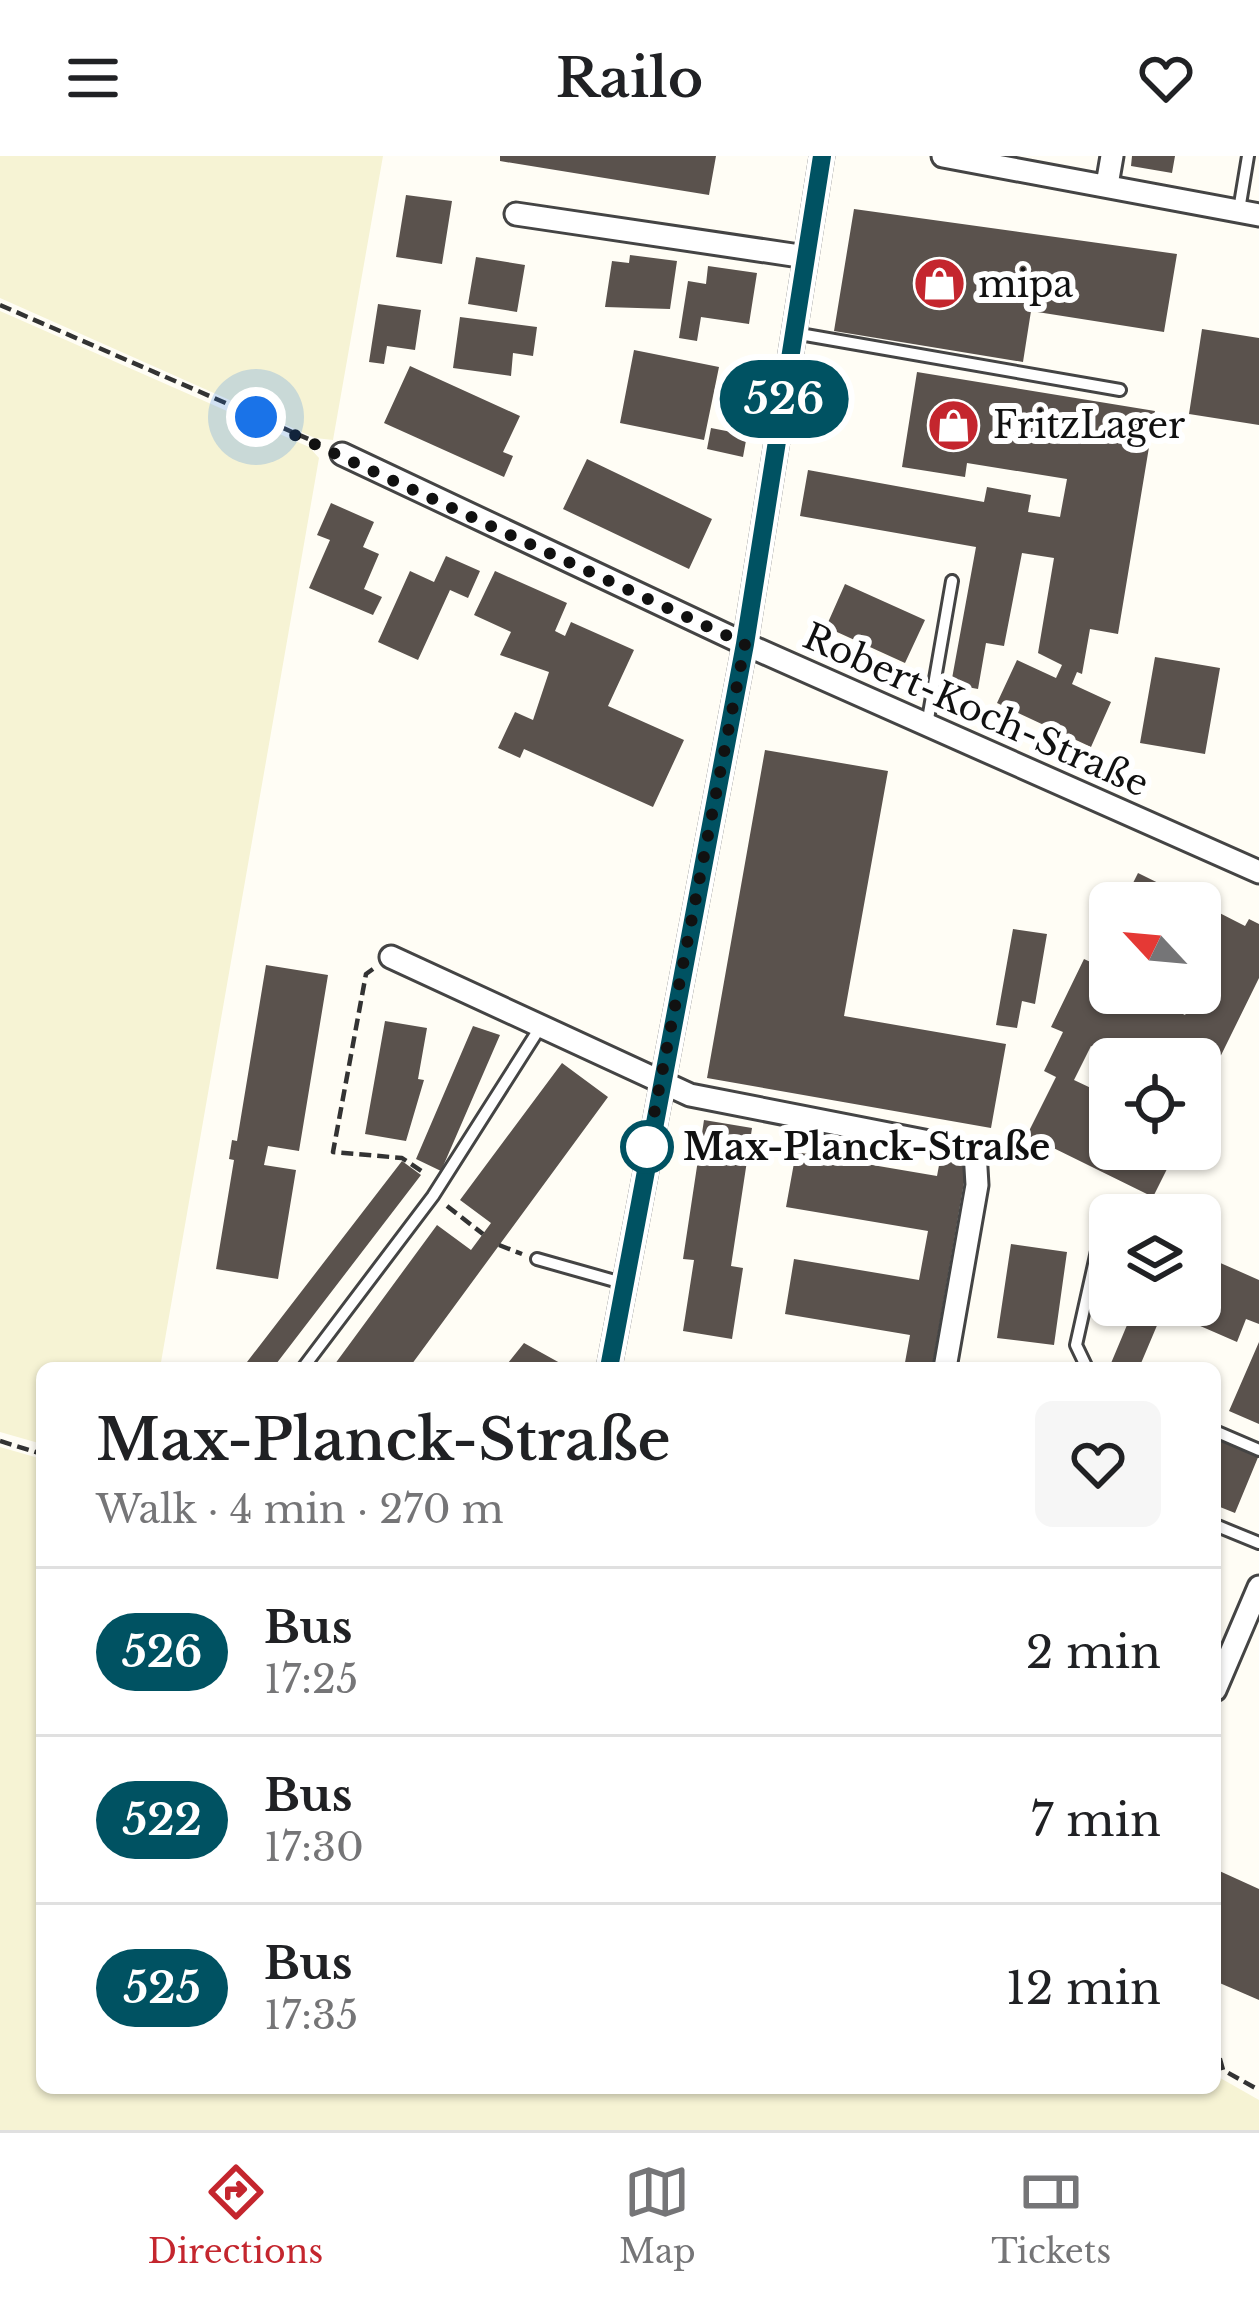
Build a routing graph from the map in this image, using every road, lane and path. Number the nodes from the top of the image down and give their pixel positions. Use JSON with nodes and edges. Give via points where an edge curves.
{"nodes":[{"id":1,"x":822,"y":156,"type":"edge"},
{"id":2,"x":943,"y":156,"type":"edge"},
{"id":3,"x":1112,"y":156,"type":"edge"},
{"id":4,"x":1248,"y":156,"type":"edge"},
{"id":5,"x":1107,"y":185,"type":"junction"},
{"id":6,"x":1249,"y":213,"type":"edge"},
{"id":7,"x":516,"y":214,"type":"dead end"},
{"id":8,"x":806,"y":257,"type":"junction"},
{"id":9,"x":0,"y":305,"type":"edge"},
{"id":10,"x":794,"y":333,"type":"junction"},
{"id":11,"x":1120,"y":390,"type":"dead end"},
{"id":12,"x":342,"y":454,"type":"joint"},
{"id":13,"x":952,"y":581,"type":"dead end"},
{"id":14,"x":745,"y":644,"type":"junction"},
{"id":15,"x":927,"y":725,"type":"junction"},
{"id":16,"x":1259,"y":872,"type":"edge"},
{"id":17,"x":391,"y":957,"type":"joint"},
{"id":18,"x":542,"y":1023,"type":"junction"},
{"id":19,"x":660,"y":1081,"type":"junction"},
{"id":20,"x":441,"y":1183,"type":"junction"},
{"id":21,"x":433,"y":1196,"type":"junction"},
{"id":22,"x":483,"y":1234,"type":"dead end"},
{"id":23,"x":537,"y":1259,"type":"dead end"},
{"id":24,"x":622,"y":1283,"type":"junction"},
{"id":25,"x":1089,"y":1287,"type":"edge"},
{"id":26,"x":308,"y":1362,"type":"edge"},
{"id":27,"x":610,"y":1362,"type":"edge"},
{"id":28,"x":946,"y":1362,"type":"edge"},
{"id":29,"x":1085,"y":1362,"type":"edge"},
{"id":30,"x":1221,"y":1434,"type":"edge"},
{"id":31,"x":0,"y":1441,"type":"edge"},
{"id":32,"x":1259,"y":1450,"type":"edge"},
{"id":33,"x":36,"y":1452,"type":"edge"},
{"id":34,"x":1221,"y":1527,"type":"edge"},
{"id":35,"x":1259,"y":1543,"type":"edge"},
{"id":36,"x":1259,"y":1587,"type":"edge"},
{"id":37,"x":1221,"y":1676,"type":"edge"},
{"id":38,"x":1221,"y":2063,"type":"edge"},
{"id":39,"x":1259,"y":2090,"type":"edge"}],
"edges":[{"from":1,"to":8,"type":"street"},
{"from":2,"to":5,"type":"street"},
{"from":3,"to":5,"type":"street"},
{"from":4,"to":6,"type":"lane"},
{"from":5,"to":6,"type":"street"},
{"from":7,"to":8,"type":"street"},
{"from":8,"to":10,"type":"street"},
{"from":9,"to":12,"type":"path"},
{"from":10,"to":11,"type":"lane"},
{"from":10,"to":14,"type":"street"},
{"from":12,"to":14,"type":"street","name":"Robert-Koch-Straße"},
{"from":13,"to":15,"type":"lane"},
{"from":14,"to":15,"type":"street","name":"Robert-Koch-Straße"},
{"from":14,"to":19,"type":"street"},
{"from":15,"to":16,"type":"street","name":"Robert-Koch-Straße"},
{"from":17,"to":18,"type":"street"},
{"from":17,"to":20,"type":"path","via":[[366,974],[333,1152],[402,1158]]},
{"from":18,"to":19,"type":"street"},
{"from":18,"to":20,"type":"lane"},
{"from":19,"to":24,"type":"street"},
{"from":19,"to":28,"type":"street","via":[[690,1095],[975,1151],[977,1185]]},
{"from":20,"to":21,"type":"lane"},
{"from":21,"to":22,"type":"path"},
{"from":21,"to":26,"type":"lane"},
{"from":23,"to":24,"type":"lane"},
{"from":24,"to":27,"type":"street"},
{"from":25,"to":29,"type":"lane","via":[[1076,1345]]},
{"from":30,"to":32,"type":"lane"},
{"from":31,"to":33,"type":"path"},
{"from":34,"to":35,"type":"lane"},
{"from":36,"to":37,"type":"street"},
{"from":38,"to":39,"type":"path"}]}
